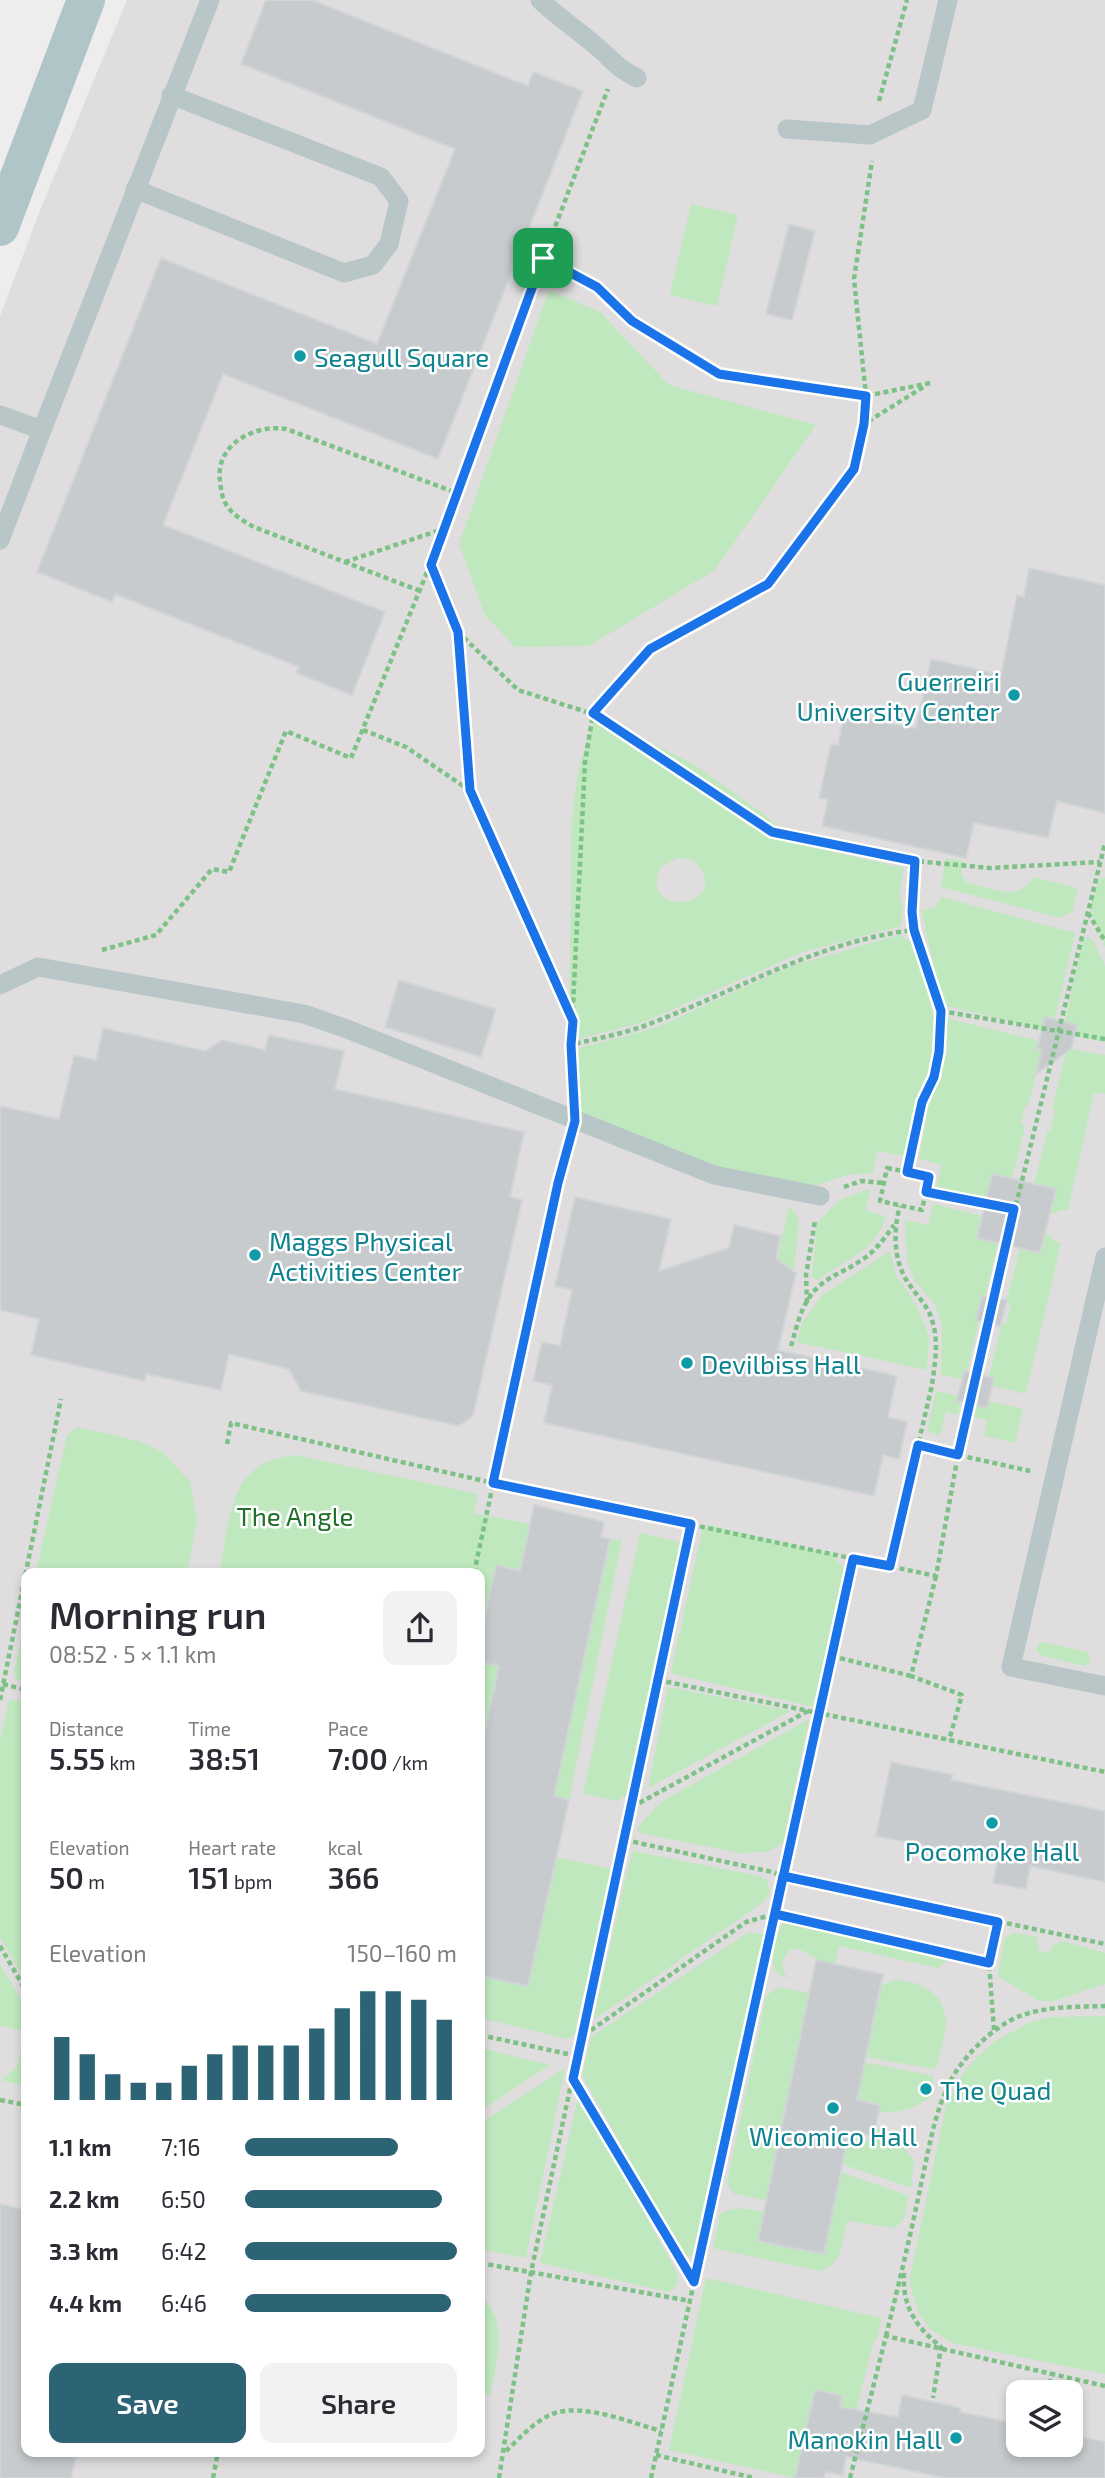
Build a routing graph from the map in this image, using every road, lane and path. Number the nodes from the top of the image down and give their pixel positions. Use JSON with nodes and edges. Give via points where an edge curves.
{"nodes":[{"id":1,"x":86,"y":0,"type":"edge"},
{"id":2,"x":209,"y":0,"type":"edge"},
{"id":3,"x":540,"y":0,"type":"edge"},
{"id":4,"x":907,"y":0,"type":"edge"},
{"id":5,"x":948,"y":0,"type":"edge"},
{"id":6,"x":618,"y":68,"type":"junction"},
{"id":7,"x":637,"y":78,"type":"dead end"},
{"id":8,"x":171,"y":95,"type":"junction"},
{"id":9,"x":787,"y":129,"type":"dead end"},
{"id":10,"x":870,"y":135,"type":"junction"},
{"id":11,"x":135,"y":190,"type":"junction"},
{"id":12,"x":0,"y":227,"type":"edge"},
{"id":13,"x":543,"y":258,"type":"junction"},
{"id":14,"x":866,"y":396,"type":"junction"},
{"id":15,"x":0,"y":415,"type":"edge"},
{"id":16,"x":864,"y":424,"type":"junction"},
{"id":17,"x":42,"y":430,"type":"junction"},
{"id":18,"x":457,"y":493,"type":"junction"},
{"id":19,"x":444,"y":528,"type":"junction"},
{"id":20,"x":0,"y":540,"type":"edge"},
{"id":21,"x":344,"y":562,"type":"junction"},
{"id":22,"x":431,"y":565,"type":"junction"},
{"id":23,"x":420,"y":591,"type":"junction"},
{"id":24,"x":458,"y":632,"type":"junction"},
{"id":25,"x":593,"y":713,"type":"junction"},
{"id":26,"x":363,"y":730,"type":"junction"},
{"id":27,"x":470,"y":790,"type":"junction"},
{"id":28,"x":1105,"y":843,"type":"edge"},
{"id":29,"x":915,"y":861,"type":"junction"},
{"id":30,"x":1100,"y":862,"type":"junction"},
{"id":31,"x":1088,"y":913,"type":"junction"},
{"id":32,"x":914,"y":930,"type":"junction"},
{"id":33,"x":1105,"y":941,"type":"edge"},
{"id":34,"x":90,"y":953,"type":"dead end"},
{"id":35,"x":0,"y":985,"type":"edge"},
{"id":36,"x":941,"y":1011,"type":"junction"},
{"id":37,"x":573,"y":1021,"type":"junction"},
{"id":38,"x":1059,"y":1031,"type":"junction"},
{"id":39,"x":1105,"y":1039,"type":"edge"},
{"id":40,"x":571,"y":1045,"type":"junction"},
{"id":41,"x":575,"y":1121,"type":"junction"},
{"id":42,"x":907,"y":1172,"type":"junction"},
{"id":43,"x":884,"y":1184,"type":"junction"},
{"id":44,"x":926,"y":1192,"type":"junction"},
{"id":45,"x":820,"y":1196,"type":"junction"},
{"id":46,"x":900,"y":1206,"type":"junction"},
{"id":47,"x":1014,"y":1209,"type":"junction"},
{"id":48,"x":895,"y":1225,"type":"junction"},
{"id":49,"x":1105,"y":1257,"type":"edge"},
{"id":50,"x":807,"y":1303,"type":"junction"},
{"id":51,"x":791,"y":1346,"type":"dead end"},
{"id":52,"x":61,"y":1399,"type":"dead end"},
{"id":53,"x":227,"y":1444,"type":"dead end"},
{"id":54,"x":918,"y":1445,"type":"junction"},
{"id":55,"x":958,"y":1455,"type":"junction"},
{"id":56,"x":1055,"y":1477,"type":"junction"},
{"id":57,"x":493,"y":1483,"type":"junction"},
{"id":58,"x":691,"y":1524,"type":"junction"},
{"id":59,"x":853,"y":1559,"type":"junction"},
{"id":60,"x":890,"y":1566,"type":"junction"},
{"id":61,"x":27,"y":1568,"type":"edge"},
{"id":62,"x":475,"y":1568,"type":"edge"},
{"id":63,"x":936,"y":1576,"type":"junction"},
{"id":64,"x":21,"y":1599,"type":"edge"},
{"id":65,"x":832,"y":1656,"type":"junction"},
{"id":66,"x":911,"y":1676,"type":"junction"},
{"id":67,"x":658,"y":1680,"type":"junction"},
{"id":68,"x":4,"y":1684,"type":"junction"},
{"id":69,"x":1104,"y":1684,"type":"edge"},
{"id":70,"x":21,"y":1689,"type":"edge"},
{"id":71,"x":0,"y":1700,"type":"edge"},
{"id":72,"x":808,"y":1711,"type":"junction"},
{"id":73,"x":820,"y":1713,"type":"junction"},
{"id":74,"x":949,"y":1740,"type":"junction"},
{"id":75,"x":1105,"y":1772,"type":"edge"},
{"id":76,"x":632,"y":1807,"type":"junction"},
{"id":77,"x":625,"y":1840,"type":"junction"},
{"id":78,"x":783,"y":1876,"type":"junction"},
{"id":79,"x":775,"y":1914,"type":"junction"},
{"id":80,"x":998,"y":1922,"type":"junction"},
{"id":81,"x":1105,"y":1944,"type":"edge"},
{"id":82,"x":0,"y":1946,"type":"edge"},
{"id":83,"x":989,"y":1963,"type":"junction"},
{"id":84,"x":21,"y":1982,"type":"edge"},
{"id":85,"x":1105,"y":2006,"type":"edge"},
{"id":86,"x":994,"y":2030,"type":"junction"},
{"id":87,"x":583,"y":2035,"type":"junction"},
{"id":88,"x":485,"y":2036,"type":"edge"},
{"id":89,"x":577,"y":2056,"type":"junction"},
{"id":90,"x":573,"y":2079,"type":"junction"},
{"id":91,"x":0,"y":2100,"type":"edge"},
{"id":92,"x":21,"y":2104,"type":"edge"},
{"id":93,"x":905,"y":2261,"type":"junction"},
{"id":94,"x":485,"y":2264,"type":"edge"},
{"id":95,"x":531,"y":2272,"type":"junction"},
{"id":96,"x":694,"y":2282,"type":"junction"},
{"id":97,"x":690,"y":2301,"type":"junction"},
{"id":98,"x":886,"y":2336,"type":"junction"},
{"id":99,"x":941,"y":2347,"type":"junction"},
{"id":100,"x":1052,"y":2374,"type":"junction"},
{"id":101,"x":1050,"y":2380,"type":"edge"},
{"id":102,"x":1105,"y":2385,"type":"edge"},
{"id":103,"x":933,"y":2398,"type":"dead end"},
{"id":104,"x":661,"y":2431,"type":"junction"},
{"id":105,"x":505,"y":2452,"type":"junction"},
{"id":106,"x":656,"y":2455,"type":"junction"},
{"id":107,"x":217,"y":2457,"type":"edge"},
{"id":108,"x":213,"y":2478,"type":"edge"},
{"id":109,"x":499,"y":2478,"type":"edge"},
{"id":110,"x":650,"y":2478,"type":"edge"},
{"id":111,"x":754,"y":2478,"type":"edge"},
{"id":112,"x":850,"y":2478,"type":"edge"}],
"edges":[{"from":1,"to":12,"type":"main road"},
{"from":2,"to":8,"type":"lane"},
{"from":3,"to":6,"type":"lane"},
{"from":4,"to":10,"type":"path"},
{"from":5,"to":10,"type":"lane","via":[[922,110]]},
{"from":6,"to":7,"type":"lane"},
{"from":6,"to":13,"type":"path"},
{"from":8,"to":11,"type":"lane"},
{"from":8,"to":11,"type":"lane","via":[[381,177],[399,201],[389,244],[373,265],[344,273]]},
{"from":9,"to":10,"type":"lane"},
{"from":10,"to":14,"type":"path","via":[[872,165],[854,279]]},
{"from":11,"to":17,"type":"lane"},
{"from":13,"to":14,"type":"path","via":[[597,287],[632,321],[719,374]]},
{"from":13,"to":18,"type":"path"},
{"from":14,"to":16,"type":"path"},
{"from":14,"to":16,"type":"path","via":[[930,383]]},
{"from":15,"to":17,"type":"lane"},
{"from":16,"to":25,"type":"path","via":[[854,469],[768,584],[650,649]]},
{"from":17,"to":20,"type":"lane"},
{"from":18,"to":19,"type":"path"},
{"from":18,"to":21,"type":"path","via":[[286,429],[257,429],[231,446],[219,476],[227,507],[254,527]]},
{"from":19,"to":21,"type":"path"},
{"from":19,"to":22,"type":"path"},
{"from":21,"to":23,"type":"path"},
{"from":22,"to":23,"type":"path"},
{"from":22,"to":24,"type":"path"},
{"from":23,"to":26,"type":"path"},
{"from":24,"to":25,"type":"path","via":[[519,690]]},
{"from":24,"to":27,"type":"path"},
{"from":25,"to":29,"type":"path","via":[[772,832]]},
{"from":25,"to":37,"type":"path","via":[[586,762]]},
{"from":26,"to":27,"type":"path","via":[[406,747]]},
{"from":26,"to":34,"type":"path","via":[[351,758],[286,731],[229,872],[212,869],[156,935]]},
{"from":27,"to":37,"type":"path"},
{"from":28,"to":30,"type":"path"},
{"from":29,"to":30,"type":"path","via":[[990,868]]},
{"from":29,"to":32,"type":"path"},
{"from":30,"to":31,"type":"path"},
{"from":31,"to":33,"type":"path"},
{"from":31,"to":38,"type":"path"},
{"from":32,"to":36,"type":"path"},
{"from":32,"to":40,"type":"path","via":[[808,956],[647,1025]]},
{"from":35,"to":41,"type":"lane","via":[[38,967],[304,1014]]},
{"from":36,"to":38,"type":"path"},
{"from":36,"to":42,"type":"path","via":[[934,1077],[922,1102]]},
{"from":37,"to":40,"type":"path"},
{"from":38,"to":39,"type":"path"},
{"from":38,"to":47,"type":"path"},
{"from":40,"to":41,"type":"path"},
{"from":41,"to":45,"type":"lane","via":[[713,1175]]},
{"from":41,"to":57,"type":"path"},
{"from":42,"to":43,"type":"path","via":[[887,1168]]},
{"from":42,"to":44,"type":"path","via":[[929,1177]]},
{"from":43,"to":45,"type":"path","via":[[861,1181]]},
{"from":43,"to":46,"type":"path","via":[[880,1201]]},
{"from":44,"to":46,"type":"path","via":[[922,1210]]},
{"from":44,"to":47,"type":"path"},
{"from":45,"to":50,"type":"path","via":[[808,1258]]},
{"from":46,"to":48,"type":"path"},
{"from":47,"to":55,"type":"path"},
{"from":48,"to":50,"type":"path","via":[[875,1250],[823,1283]]},
{"from":48,"to":54,"type":"path","via":[[898,1258],[907,1282],[932,1318],[936,1338],[932,1385]]},
{"from":49,"to":56,"type":"lane"},
{"from":50,"to":51,"type":"path"},
{"from":52,"to":61,"type":"path"},
{"from":53,"to":57,"type":"path","via":[[231,1423]]},
{"from":54,"to":55,"type":"path"},
{"from":54,"to":60,"type":"path"},
{"from":55,"to":56,"type":"path"},
{"from":55,"to":63,"type":"path"},
{"from":56,"to":69,"type":"lane","via":[[1011,1667]]},
{"from":57,"to":58,"type":"path"},
{"from":57,"to":62,"type":"path"},
{"from":58,"to":59,"type":"path"},
{"from":58,"to":67,"type":"path"},
{"from":59,"to":60,"type":"path"},
{"from":59,"to":65,"type":"path"},
{"from":60,"to":63,"type":"path"},
{"from":63,"to":66,"type":"path"},
{"from":64,"to":68,"type":"path"},
{"from":65,"to":66,"type":"path"},
{"from":65,"to":73,"type":"path"},
{"from":66,"to":74,"type":"path","via":[[962,1695]]},
{"from":67,"to":72,"type":"path"},
{"from":67,"to":76,"type":"path"},
{"from":68,"to":70,"type":"path"},
{"from":68,"to":71,"type":"path"},
{"from":72,"to":73,"type":"path"},
{"from":72,"to":76,"type":"path"},
{"from":73,"to":74,"type":"path"},
{"from":73,"to":78,"type":"path"},
{"from":74,"to":75,"type":"path"},
{"from":76,"to":77,"type":"path"},
{"from":77,"to":78,"type":"path"},
{"from":77,"to":87,"type":"path"},
{"from":78,"to":79,"type":"path"},
{"from":78,"to":80,"type":"path"},
{"from":79,"to":83,"type":"path"},
{"from":79,"to":87,"type":"path","via":[[746,1922]]},
{"from":79,"to":96,"type":"path"},
{"from":80,"to":81,"type":"path"},
{"from":80,"to":83,"type":"path"},
{"from":82,"to":84,"type":"path"},
{"from":83,"to":86,"type":"path"},
{"from":85,"to":86,"type":"path","via":[[1021,2016]]},
{"from":86,"to":93,"type":"path","via":[[949,2082],[938,2110]]},
{"from":87,"to":89,"type":"path"},
{"from":88,"to":89,"type":"path"},
{"from":89,"to":90,"type":"path"},
{"from":90,"to":95,"type":"path"},
{"from":90,"to":96,"type":"path"},
{"from":91,"to":92,"type":"path"},
{"from":93,"to":98,"type":"path"},
{"from":93,"to":99,"type":"path","via":[[904,2284],[911,2314]]},
{"from":94,"to":95,"type":"path"},
{"from":95,"to":97,"type":"path"},
{"from":95,"to":105,"type":"path"},
{"from":96,"to":97,"type":"path"},
{"from":97,"to":104,"type":"path"},
{"from":98,"to":99,"type":"path"},
{"from":98,"to":112,"type":"path"},
{"from":99,"to":100,"type":"path"},
{"from":99,"to":103,"type":"path"},
{"from":100,"to":101,"type":"path"},
{"from":100,"to":102,"type":"path"},
{"from":104,"to":105,"type":"path","via":[[595,2413],[558,2412]]},
{"from":104,"to":106,"type":"path"},
{"from":105,"to":109,"type":"path"},
{"from":106,"to":110,"type":"path"},
{"from":106,"to":111,"type":"path"},
{"from":107,"to":108,"type":"path"}]}
